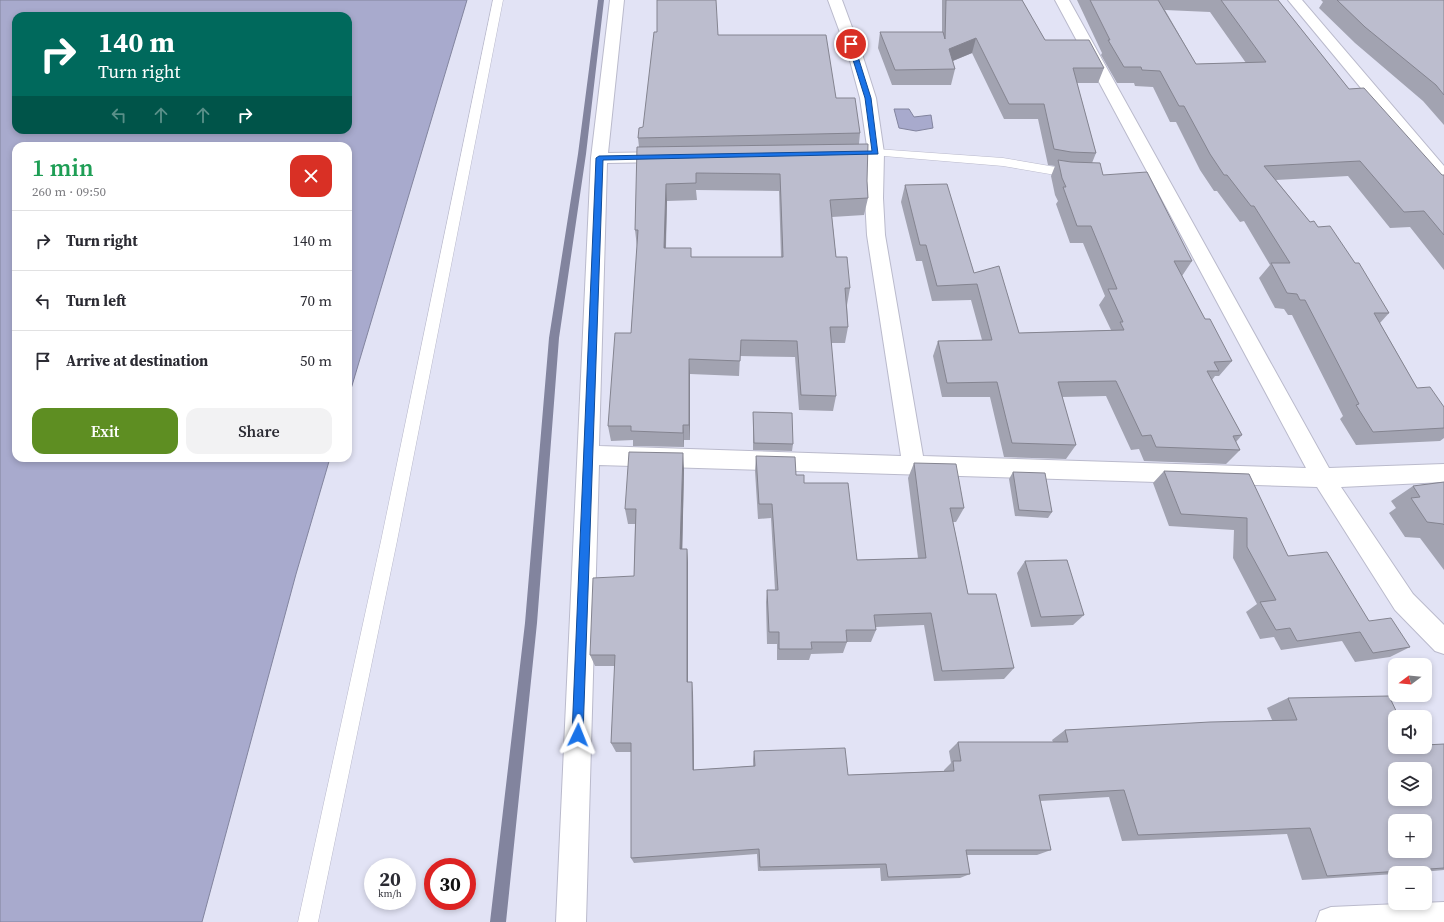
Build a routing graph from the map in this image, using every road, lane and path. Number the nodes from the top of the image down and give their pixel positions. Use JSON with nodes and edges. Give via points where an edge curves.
{"nodes":[{"id":1,"x":498,"y":0,"type":"edge"},
{"id":2,"x":617,"y":0,"type":"edge"},
{"id":3,"x":835,"y":0,"type":"edge"},
{"id":4,"x":1062,"y":0,"type":"edge"},
{"id":5,"x":1295,"y":0,"type":"edge"},
{"id":6,"x":868,"y":153,"type":"junction"},
{"id":7,"x":686,"y":156,"type":"edge"},
{"id":8,"x":599,"y":158,"type":"junction"},
{"id":9,"x":1086,"y":174,"type":"edge"},
{"id":10,"x":1444,"y":177,"type":"edge"},
{"id":11,"x":587,"y":455,"type":"junction"},
{"id":12,"x":913,"y":465,"type":"junction"},
{"id":13,"x":1444,"y":473,"type":"edge"},
{"id":14,"x":1323,"y":478,"type":"junction"},
{"id":15,"x":1444,"y":642,"type":"edge"},
{"id":16,"x":1444,"y":917,"type":"edge"},
{"id":17,"x":308,"y":922,"type":"edge"},
{"id":18,"x":571,"y":922,"type":"edge"},
{"id":19,"x":1331,"y":922,"type":"edge"}],
"edges":[{"from":1,"to":17,"type":"lane","via":[[389,540]]},
{"from":2,"to":8,"type":"street"},
{"from":3,"to":6,"type":"street","via":[[868,98]]},
{"from":4,"to":14,"type":"street","via":[[1152,177]]},
{"from":5,"to":10,"type":"street"},
{"from":6,"to":9,"type":"lane","via":[[1003,162],[1064,174]]},
{"from":6,"to":12,"type":"street","via":[[876,235]]},
{"from":7,"to":8,"type":"street"},
{"from":8,"to":11,"type":"street"},
{"from":11,"to":12,"type":"street"},
{"from":11,"to":18,"type":"street"},
{"from":12,"to":14,"type":"street"},
{"from":13,"to":14,"type":"street"},
{"from":14,"to":15,"type":"street","via":[[1404,602]]},
{"from":16,"to":19,"type":"street"}]}
